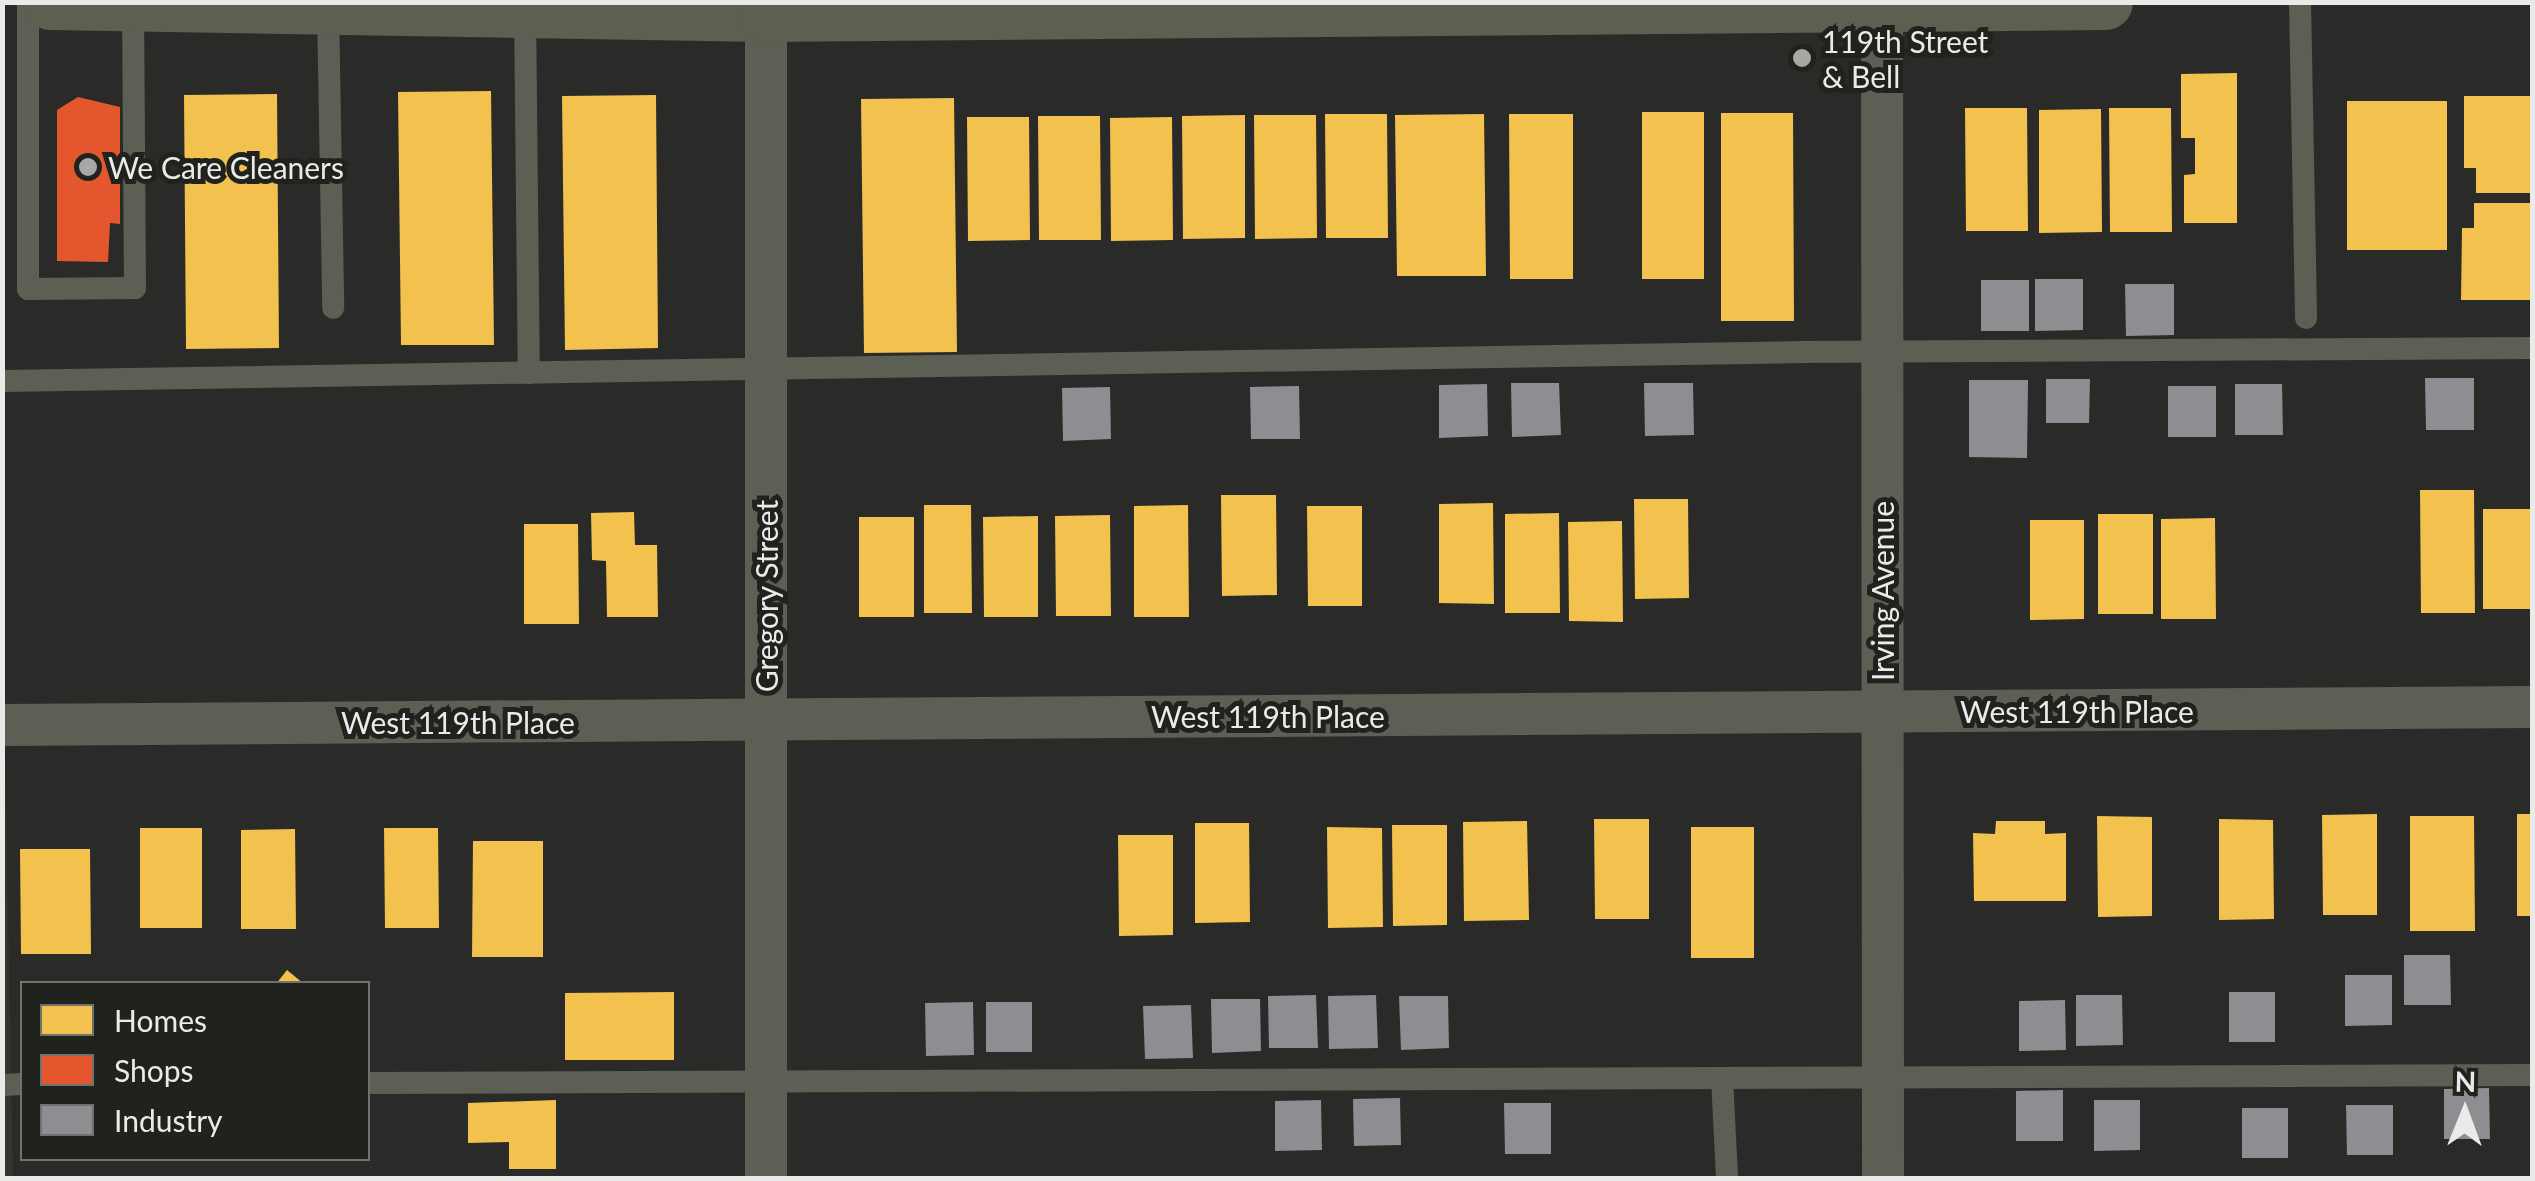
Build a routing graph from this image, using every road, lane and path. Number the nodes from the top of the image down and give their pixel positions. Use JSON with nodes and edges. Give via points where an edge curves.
{"nodes":[{"id":1,"x":28,"y":2,"type":"edge"},
{"id":2,"x":2106,"y":2,"type":"edge"},
{"id":3,"x":2300,"y":2,"type":"edge"},
{"id":4,"x":54,"y":3,"type":"edge"},
{"id":5,"x":133,"y":3,"type":"edge"},
{"id":6,"x":1867,"y":4,"type":"edge"},
{"id":7,"x":328,"y":7,"type":"junction"},
{"id":8,"x":691,"y":7,"type":"edge"},
{"id":9,"x":526,"y":10,"type":"junction"},
{"id":10,"x":766,"y":14,"type":"junction"},
{"id":11,"x":333,"y":308,"type":"dead end"},
{"id":12,"x":2306,"y":318,"type":"dead end"},
{"id":13,"x":2532,"y":348,"type":"edge"},
{"id":14,"x":1882,"y":352,"type":"junction"},
{"id":15,"x":766,"y":369,"type":"junction"},
{"id":16,"x":529,"y":372,"type":"junction"},
{"id":17,"x":2,"y":380,"type":"edge"},
{"id":18,"x":2532,"y":708,"type":"edge"},
{"id":19,"x":1882,"y":712,"type":"junction"},
{"id":20,"x":766,"y":720,"type":"junction"},
{"id":21,"x":2,"y":725,"type":"edge"},
{"id":22,"x":2532,"y":1076,"type":"edge"},
{"id":23,"x":1722,"y":1078,"type":"junction"},
{"id":24,"x":1883,"y":1078,"type":"junction"},
{"id":25,"x":766,"y":1082,"type":"junction"},
{"id":26,"x":370,"y":1083,"type":"edge"},
{"id":27,"x":766,"y":1178,"type":"edge"},
{"id":28,"x":1727,"y":1178,"type":"edge"},
{"id":29,"x":1883,"y":1178,"type":"edge"}],
"edges":[{"from":1,"to":5,"type":"lane","via":[[28,288],[135,288]]},
{"from":2,"to":6,"type":"street"},
{"from":3,"to":12,"type":"lane"},
{"from":4,"to":5,"type":"street"},
{"from":5,"to":7,"type":"street"},
{"from":6,"to":10,"type":"street"},
{"from":6,"to":14,"type":"street","name":"Irving Avenue"},
{"from":7,"to":9,"type":"street"},
{"from":7,"to":11,"type":"lane"},
{"from":8,"to":9,"type":"street"},
{"from":8,"to":10,"type":"street"},
{"from":9,"to":16,"type":"lane"},
{"from":10,"to":15,"type":"street","name":"Gregory Street"},
{"from":13,"to":14,"type":"lane"},
{"from":14,"to":15,"type":"lane"},
{"from":14,"to":19,"type":"street","name":"Irving Avenue"},
{"from":15,"to":16,"type":"lane"},
{"from":15,"to":20,"type":"street","name":"Gregory Street"},
{"from":16,"to":17,"type":"lane"},
{"from":18,"to":19,"type":"street","name":"West 119th Place"},
{"from":19,"to":20,"type":"street","name":"West 119th Place"},
{"from":19,"to":24,"type":"street","name":"Irving Avenue"},
{"from":20,"to":21,"type":"street","name":"West 119th Place"},
{"from":20,"to":25,"type":"street","name":"Gregory Street"},
{"from":22,"to":24,"type":"lane"},
{"from":23,"to":24,"type":"lane"},
{"from":23,"to":25,"type":"lane"},
{"from":23,"to":28,"type":"lane"},
{"from":24,"to":29,"type":"street","name":"Irving Avenue"},
{"from":25,"to":26,"type":"lane"},
{"from":25,"to":27,"type":"street","name":"Gregory Street"}]}
